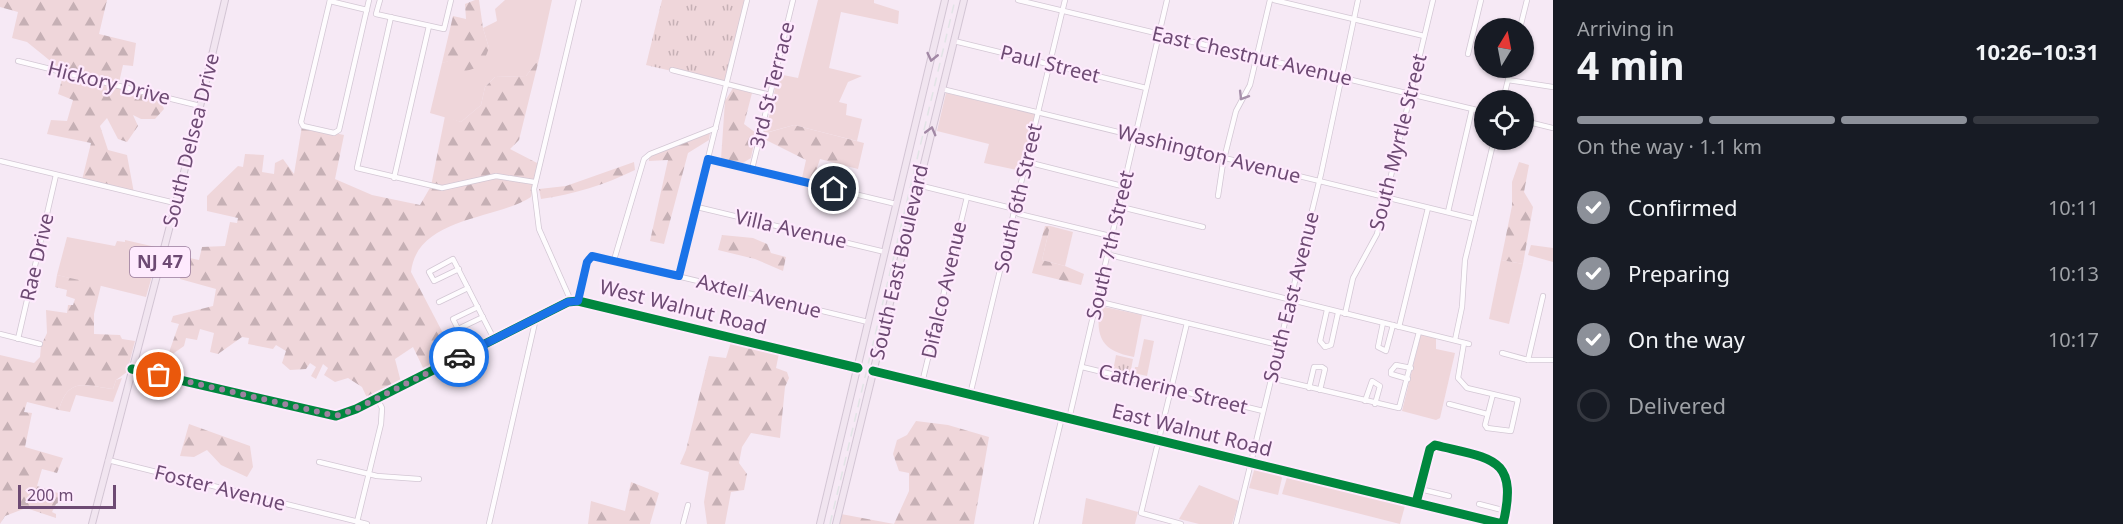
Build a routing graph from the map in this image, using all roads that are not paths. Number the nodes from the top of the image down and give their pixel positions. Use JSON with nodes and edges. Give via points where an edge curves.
{"nodes":[{"id":1,"x":225,"y":0,"type":"edge"},
{"id":2,"x":330,"y":0,"type":"edge"},
{"id":3,"x":369,"y":0,"type":"edge"},
{"id":4,"x":380,"y":0,"type":"edge"},
{"id":5,"x":451,"y":0,"type":"edge"},
{"id":6,"x":579,"y":0,"type":"edge"},
{"id":7,"x":747,"y":0,"type":"edge"},
{"id":8,"x":793,"y":0,"type":"edge"},
{"id":9,"x":945,"y":0,"type":"edge"},
{"id":10,"x":964,"y":0,"type":"edge"},
{"id":11,"x":1018,"y":0,"type":"edge"},
{"id":12,"x":1065,"y":0,"type":"edge"},
{"id":13,"x":1167,"y":0,"type":"edge"},
{"id":14,"x":1272,"y":0,"type":"edge"},
{"id":15,"x":1358,"y":0,"type":"edge"},
{"id":16,"x":1433,"y":0,"type":"edge"},
{"id":17,"x":1481,"y":0,"type":"edge"},
{"id":18,"x":1527,"y":0,"type":"edge"},
{"id":19,"x":367,"y":10,"type":"junction"},
{"id":20,"x":1063,"y":11,"type":"junction"},
{"id":21,"x":391,"y":17,"type":"junction"},
{"id":22,"x":1522,"y":18,"type":"edge"},
{"id":23,"x":1353,"y":19,"type":"junction"},
{"id":24,"x":429,"y":26,"type":"junction"},
{"id":25,"x":1159,"y":34,"type":"junction"},
{"id":26,"x":1424,"y":36,"type":"junction"},
{"id":27,"x":954,"y":41,"type":"junction"},
{"id":28,"x":1468,"y":54,"type":"dead end"},
{"id":29,"x":1256,"y":57,"type":"junction"},
{"id":30,"x":18,"y":61,"type":"dead end"},
{"id":31,"x":1050,"y":65,"type":"junction"},
{"id":32,"x":672,"y":70,"type":"dead end"},
{"id":33,"x":1342,"y":78,"type":"junction"},
{"id":34,"x":1508,"y":80,"type":"joint"},
{"id":35,"x":727,"y":84,"type":"junction"},
{"id":36,"x":1553,"y":87,"type":"edge"},
{"id":37,"x":1146,"y":88,"type":"junction"},
{"id":38,"x":942,"y":89,"type":"junction"},
{"id":39,"x":1506,"y":90,"type":"edge"},
{"id":40,"x":770,"y":94,"type":"junction"},
{"id":41,"x":1410,"y":94,"type":"junction"},
{"id":42,"x":200,"y":106,"type":"junction"},
{"id":43,"x":1472,"y":109,"type":"joint"},
{"id":44,"x":1038,"y":113,"type":"junction"},
{"id":45,"x":1534,"y":123,"type":"edge"},
{"id":46,"x":716,"y":128,"type":"junction"},
{"id":47,"x":1553,"y":128,"type":"edge"},
{"id":48,"x":1134,"y":136,"type":"junction"},
{"id":49,"x":1492,"y":150,"type":"edge"},
{"id":50,"x":708,"y":159,"type":"junction"},
{"id":51,"x":1223,"y":159,"type":"junction"},
{"id":52,"x":0,"y":161,"type":"edge"},
{"id":53,"x":1027,"y":162,"type":"junction"},
{"id":54,"x":752,"y":170,"type":"junction"},
{"id":55,"x":56,"y":175,"type":"junction"},
{"id":56,"x":394,"y":178,"type":"junction"},
{"id":57,"x":1319,"y":181,"type":"junction"},
{"id":58,"x":534,"y":182,"type":"junction"},
{"id":59,"x":918,"y":185,"type":"junction"},
{"id":60,"x":1122,"y":186,"type":"junction"},
{"id":61,"x":1218,"y":196,"type":"dead end"},
{"id":62,"x":967,"y":197,"type":"junction"},
{"id":63,"x":1385,"y":198,"type":"junction"},
{"id":64,"x":175,"y":203,"type":"junction"},
{"id":65,"x":896,"y":204,"type":"junction"},
{"id":66,"x":1117,"y":206,"type":"junction"},
{"id":67,"x":697,"y":207,"type":"junction"},
{"id":68,"x":1428,"y":208,"type":"junction"},
{"id":69,"x":1015,"y":211,"type":"junction"},
{"id":70,"x":1448,"y":212,"type":"junction"},
{"id":71,"x":1475,"y":219,"type":"junction"},
{"id":72,"x":1203,"y":227,"type":"dead end"},
{"id":73,"x":1110,"y":236,"type":"junction"},
{"id":74,"x":885,"y":252,"type":"junction"},
{"id":75,"x":1106,"y":254,"type":"junction"},
{"id":76,"x":614,"y":260,"type":"junction"},
{"id":77,"x":459,"y":269,"type":"junction"},
{"id":78,"x":679,"y":276,"type":"junction"},
{"id":79,"x":468,"y":288,"type":"junction"},
{"id":80,"x":1543,"y":296,"type":"dead end"},
{"id":81,"x":1290,"y":298,"type":"junction"},
{"id":82,"x":571,"y":301,"type":"junction"},
{"id":83,"x":578,"y":301,"type":"junction"},
{"id":84,"x":1096,"y":301,"type":"junction"},
{"id":85,"x":439,"y":302,"type":"dead end"},
{"id":86,"x":478,"y":307,"type":"junction"},
{"id":87,"x":1327,"y":310,"type":"junction"},
{"id":88,"x":1338,"y":313,"type":"junction"},
{"id":89,"x":1345,"y":314,"type":"junction"},
{"id":90,"x":483,"y":317,"type":"junction"},
{"id":91,"x":536,"y":318,"type":"junction"},
{"id":92,"x":868,"y":322,"type":"junction"},
{"id":93,"x":1187,"y":323,"type":"junction"},
{"id":94,"x":1383,"y":323,"type":"junction"},
{"id":95,"x":1393,"y":326,"type":"junction"},
{"id":96,"x":1399,"y":327,"type":"junction"},
{"id":97,"x":1419,"y":332,"type":"junction"},
{"id":98,"x":0,"y":334,"type":"edge"},
{"id":99,"x":18,"y":339,"type":"junction"},
{"id":100,"x":494,"y":339,"type":"junction"},
{"id":101,"x":1455,"y":340,"type":"junction"},
{"id":102,"x":40,"y":344,"type":"dead end"},
{"id":103,"x":1279,"y":345,"type":"junction"},
{"id":104,"x":1502,"y":353,"type":"dead end"},
{"id":105,"x":1528,"y":360,"type":"junction"},
{"id":106,"x":1553,"y":360,"type":"edge"},
{"id":107,"x":1082,"y":367,"type":"junction"},
{"id":108,"x":858,"y":368,"type":"junction"},
{"id":109,"x":132,"y":369,"type":"junction"},
{"id":110,"x":1411,"y":369,"type":"junction"},
{"id":111,"x":873,"y":371,"type":"junction"},
{"id":112,"x":1271,"y":378,"type":"junction"},
{"id":113,"x":1408,"y":379,"type":"junction"},
{"id":114,"x":922,"y":384,"type":"junction"},
{"id":115,"x":1309,"y":388,"type":"junction"},
{"id":116,"x":1171,"y":389,"type":"junction"},
{"id":117,"x":1320,"y":390,"type":"junction"},
{"id":118,"x":1493,"y":394,"type":"junction"},
{"id":119,"x":970,"y":395,"type":"junction"},
{"id":120,"x":377,"y":398,"type":"junction"},
{"id":121,"x":1365,"y":401,"type":"junction"},
{"id":122,"x":1375,"y":404,"type":"junction"},
{"id":123,"x":1449,"y":405,"type":"dead end"},
{"id":124,"x":1263,"y":411,"type":"junction"},
{"id":125,"x":847,"y":412,"type":"junction"},
{"id":126,"x":1487,"y":414,"type":"junction"},
{"id":127,"x":862,"y":415,"type":"junction"},
{"id":128,"x":1062,"y":417,"type":"junction"},
{"id":129,"x":1069,"y":419,"type":"junction"},
{"id":130,"x":1158,"y":441,"type":"junction"},
{"id":131,"x":108,"y":460,"type":"junction"},
{"id":132,"x":319,"y":462,"type":"dead end"},
{"id":133,"x":1251,"y":463,"type":"junction"},
{"id":134,"x":368,"y":475,"type":"junction"},
{"id":135,"x":419,"y":479,"type":"dead end"},
{"id":136,"x":1420,"y":489,"type":"junction"},
{"id":137,"x":1449,"y":496,"type":"dead end"},
{"id":138,"x":1416,"y":503,"type":"junction"},
{"id":139,"x":1479,"y":504,"type":"dead end"},
{"id":140,"x":688,"y":505,"type":"dead end"},
{"id":141,"x":1506,"y":511,"type":"junction"},
{"id":142,"x":357,"y":522,"type":"junction"},
{"id":143,"x":92,"y":524,"type":"edge"},
{"id":144,"x":367,"y":524,"type":"edge"},
{"id":145,"x":489,"y":524,"type":"edge"},
{"id":146,"x":683,"y":524,"type":"edge"},
{"id":147,"x":820,"y":524,"type":"edge"},
{"id":148,"x":836,"y":524,"type":"edge"},
{"id":149,"x":1036,"y":524,"type":"edge"},
{"id":150,"x":1181,"y":524,"type":"edge"},
{"id":151,"x":1236,"y":524,"type":"edge"},
{"id":152,"x":1503,"y":524,"type":"edge"}],
"edges":[{"from":1,"to":42,"type":"main road","name":"South Delsea Drive","number":"NJ 47"},
{"from":2,"to":19,"type":"street"},
{"from":2,"to":19,"type":"street","via":[[303,126],[334,134],[339,130]]},
{"from":3,"to":19,"type":"street"},
{"from":4,"to":21,"type":"street","via":[[376,14]]},
{"from":5,"to":24,"type":"street","via":[[444,29]]},
{"from":6,"to":58,"type":"street"},
{"from":7,"to":35,"type":"street"},
{"from":8,"to":40,"type":"street","name":"3rd St Terrace"},
{"from":9,"to":65,"type":"main road","one_way":true},
{"from":10,"to":27,"type":"main road","name":"South East Boulevard"},
{"from":11,"to":20,"type":"street","name":"East Chestnut Avenue"},
{"from":12,"to":20,"type":"street","name":"South 6th Street"},
{"from":13,"to":25,"type":"street","name":"South 7th Street"},
{"from":14,"to":23,"type":"street"},
{"from":14,"to":29,"type":"street"},
{"from":15,"to":23,"type":"street","name":"South East Avenue"},
{"from":16,"to":26,"type":"street","name":"South Myrtle Street"},
{"from":17,"to":28,"type":"street"},
{"from":18,"to":22,"type":"street"},
{"from":20,"to":25,"type":"street","name":"East Chestnut Avenue"},
{"from":20,"to":31,"type":"street","name":"South 6th Street"},
{"from":21,"to":24,"type":"street"},
{"from":21,"to":56,"type":"street","via":[[357,168]]},
{"from":23,"to":26,"type":"street"},
{"from":23,"to":33,"type":"street","name":"South East Avenue"},
{"from":24,"to":56,"type":"street"},
{"from":25,"to":29,"type":"street","name":"East Chestnut Avenue"},
{"from":25,"to":37,"type":"street","name":"South 7th Street"},
{"from":26,"to":41,"type":"street","name":"South Myrtle Street"},
{"from":27,"to":31,"type":"street","name":"Paul Street"},
{"from":27,"to":38,"type":"main road","name":"South East Boulevard"},
{"from":29,"to":33,"type":"street","name":"East Chestnut Avenue"},
{"from":29,"to":51,"type":"street","one_way":true},
{"from":30,"to":42,"type":"street","name":"Hickory Drive"},
{"from":31,"to":37,"type":"street","name":"Paul Street"},
{"from":31,"to":44,"type":"street","name":"South 6th Street"},
{"from":32,"to":35,"type":"street"},
{"from":33,"to":41,"type":"street","name":"East Chestnut Avenue"},
{"from":33,"to":57,"type":"street","name":"South East Avenue"},
{"from":34,"to":36,"type":"street"},
{"from":34,"to":39,"type":"street"},
{"from":35,"to":40,"type":"street"},
{"from":35,"to":46,"type":"street"},
{"from":37,"to":48,"type":"street","name":"South 7th Street"},
{"from":38,"to":44,"type":"street","name":"Washington Avenue"},
{"from":59,"to":38,"type":"main road","name":"South East Boulevard","one_way":true},
{"from":40,"to":54,"type":"street","name":"3rd St Terrace"},
{"from":41,"to":43,"type":"street","name":"East Chestnut Avenue"},
{"from":41,"to":63,"type":"street","name":"South Myrtle Street"},
{"from":42,"to":64,"type":"main road","name":"South Delsea Drive","number":"NJ 47"},
{"from":43,"to":70,"type":"street"},
{"from":44,"to":48,"type":"street","name":"Washington Avenue"},
{"from":44,"to":53,"type":"street","name":"South 6th Street"},
{"from":45,"to":47,"type":"street"},
{"from":46,"to":50,"type":"street"},
{"from":46,"to":76,"type":"street","via":[[644,159]]},
{"from":48,"to":51,"type":"street","name":"Washington Avenue"},
{"from":48,"to":60,"type":"street","name":"South 7th Street"},
{"from":49,"to":71,"type":"street"},
{"from":50,"to":54,"type":"street"},
{"from":50,"to":67,"type":"street"},
{"from":51,"to":57,"type":"street","name":"Washington Avenue"},
{"from":51,"to":61,"type":"street"},
{"from":52,"to":55,"type":"street"},
{"from":53,"to":60,"type":"street"},
{"from":53,"to":69,"type":"street","name":"South 6th Street"},
{"from":54,"to":65,"type":"street"},
{"from":55,"to":64,"type":"street"},
{"from":55,"to":99,"type":"street","name":"Rae Drive"},
{"from":56,"to":58,"type":"street","via":[[442,188],[496,176]]},
{"from":57,"to":63,"type":"street","name":"Washington Avenue"},
{"from":57,"to":81,"type":"street","name":"South East Avenue"},
{"from":58,"to":82,"type":"street","via":[[538,229]]},
{"from":59,"to":62,"type":"street"},
{"from":59,"to":111,"type":"main road","name":"South East Boulevard"},
{"from":60,"to":66,"type":"street","name":"South 7th Street"},
{"from":62,"to":69,"type":"street"},
{"from":62,"to":114,"type":"street","name":"Difalco Avenue"},
{"from":63,"to":68,"type":"street","name":"Washington Avenue"},
{"from":63,"to":89,"type":"street","name":"South Myrtle Street","via":[[1375,238],[1353,278]]},
{"from":64,"to":109,"type":"main road","name":"South Delsea Drive","number":"NJ 47"},
{"from":65,"to":74,"type":"main road"},
{"from":66,"to":72,"type":"street"},
{"from":66,"to":73,"type":"street","name":"South 7th Street"},
{"from":67,"to":74,"type":"street","name":"Villa Avenue"},
{"from":67,"to":78,"type":"street"},
{"from":68,"to":70,"type":"street","name":"Washington Avenue"},
{"from":68,"to":96,"type":"street"},
{"from":69,"to":73,"type":"street"},
{"from":69,"to":119,"type":"street","name":"South 6th Street"},
{"from":70,"to":71,"type":"street","name":"Washington Avenue"},
{"from":71,"to":101,"type":"street","via":[[1465,260]]},
{"from":73,"to":75,"type":"street","name":"South 7th Street"},
{"from":74,"to":92,"type":"main road"},
{"from":75,"to":81,"type":"street"},
{"from":75,"to":84,"type":"street","name":"South 7th Street"},
{"from":76,"to":78,"type":"street","name":"Axtell Avenue"},
{"from":76,"to":83,"type":"street","name":"Axtell Avenue","via":[[589,258]]},
{"from":77,"to":77,"type":"street","via":[[453,260],[429,272],[434,281]]},
{"from":77,"to":79,"type":"street"},
{"from":78,"to":92,"type":"street","name":"Axtell Avenue"},
{"from":79,"to":85,"type":"street"},
{"from":79,"to":86,"type":"street"},
{"from":80,"to":105,"type":"street"},
{"from":81,"to":87,"type":"street"},
{"from":81,"to":103,"type":"street","name":"South East Avenue"},
{"from":82,"to":83,"type":"street","name":"West Walnut Road"},
{"from":82,"to":91,"type":"street","name":"West Walnut Road"},
{"from":83,"to":108,"type":"street","name":"West Walnut Road"},
{"from":84,"to":93,"type":"street"},
{"from":84,"to":107,"type":"street","name":"South 7th Street"},
{"from":86,"to":90,"type":"street"},
{"from":86,"to":90,"type":"street","via":[[453,319],[458,329]]},
{"from":87,"to":88,"type":"street"},
{"from":87,"to":88,"type":"street","via":[[1320,341],[1325,347],[1331,345]]},
{"from":88,"to":89,"type":"street"},
{"from":89,"to":94,"type":"street"},
{"from":90,"to":100,"type":"street"},
{"from":91,"to":100,"type":"street","name":"West Walnut Road"},
{"from":91,"to":145,"type":"street"},
{"from":92,"to":108,"type":"main road"},
{"from":93,"to":103,"type":"street"},
{"from":93,"to":116,"type":"street"},
{"from":94,"to":95,"type":"street"},
{"from":94,"to":95,"type":"street","via":[[1378,346],[1386,351]]},
{"from":95,"to":96,"type":"street"},
{"from":96,"to":97,"type":"street"},
{"from":97,"to":101,"type":"street"},
{"from":97,"to":110,"type":"street"},
{"from":98,"to":99,"type":"street"},
{"from":99,"to":102,"type":"street"},
{"from":100,"to":120,"type":"street","name":"West Walnut Road"},
{"from":101,"to":118,"type":"street","via":[[1466,343],[1457,372],[1461,384]]},
{"from":103,"to":112,"type":"street","name":"South East Avenue"},
{"from":104,"to":105,"type":"street"},
{"from":105,"to":106,"type":"street"},
{"from":107,"to":116,"type":"street","name":"Catherine Street"},
{"from":107,"to":129,"type":"street","name":"South 7th Street"},
{"from":108,"to":125,"type":"main road"},
{"from":109,"to":120,"type":"street","name":"West Walnut Road","via":[[328,416],[343,414]]},
{"from":109,"to":131,"type":"main road","name":"South Delsea Drive","number":"NJ 47"},
{"from":110,"to":113,"type":"street"},
{"from":110,"to":113,"type":"street","via":[[1396,364],[1392,367],[1391,374]]},
{"from":111,"to":114,"type":"street","name":"East Walnut Road"},
{"from":111,"to":127,"type":"main road","name":"South East Boulevard"},
{"from":112,"to":115,"type":"street"},
{"from":112,"to":124,"type":"street","name":"South East Avenue"},
{"from":113,"to":122,"type":"street","via":[[1399,408]]},
{"from":114,"to":119,"type":"street","name":"East Walnut Road"},
{"from":115,"to":117,"type":"street"},
{"from":115,"to":117,"type":"street","via":[[1314,367],[1322,367],[1325,369]]},
{"from":116,"to":124,"type":"street","name":"Catherine Street"},
{"from":116,"to":130,"type":"street"},
{"from":117,"to":121,"type":"street"},
{"from":118,"to":126,"type":"street"},
{"from":118,"to":126,"type":"street","via":[[1519,402],[1513,429],[1507,432],[1487,428]]},
{"from":119,"to":128,"type":"street","name":"East Walnut Road"},
{"from":120,"to":134,"type":"street","via":[[382,416]]},
{"from":121,"to":122,"type":"street"},
{"from":121,"to":122,"type":"street","via":[[1372,381],[1380,386]]},
{"from":123,"to":126,"type":"street"},
{"from":124,"to":133,"type":"street","name":"South East Avenue"},
{"from":125,"to":127,"type":"main road"},
{"from":125,"to":147,"type":"main road"},
{"from":127,"to":148,"type":"main road","name":"South East Boulevard"},
{"from":128,"to":129,"type":"street","name":"East Walnut Road"},
{"from":128,"to":149,"type":"street"},
{"from":129,"to":130,"type":"street","name":"East Walnut Road"},
{"from":130,"to":133,"type":"street","name":"East Walnut Road"},
{"from":130,"to":150,"type":"street","via":[[1141,513]]},
{"from":131,"to":142,"type":"street","name":"Foster Avenue"},
{"from":131,"to":143,"type":"main road","name":"South Delsea Drive","number":"NJ 47"},
{"from":132,"to":134,"type":"street"},
{"from":133,"to":138,"type":"street","name":"East Walnut Road"},
{"from":133,"to":151,"type":"street","name":"South East Avenue"},
{"from":134,"to":135,"type":"street"},
{"from":134,"to":142,"type":"street"},
{"from":136,"to":137,"type":"street"},
{"from":136,"to":138,"type":"street"},
{"from":136,"to":141,"type":"street","via":[[1432,446],[1475,455],[1496,463],[1506,477]]},
{"from":138,"to":152,"type":"street","name":"East Walnut Road"},
{"from":139,"to":141,"type":"street"},
{"from":140,"to":146,"type":"street"},
{"from":141,"to":152,"type":"street"},
{"from":142,"to":144,"type":"street","name":"Foster Avenue"}]}
